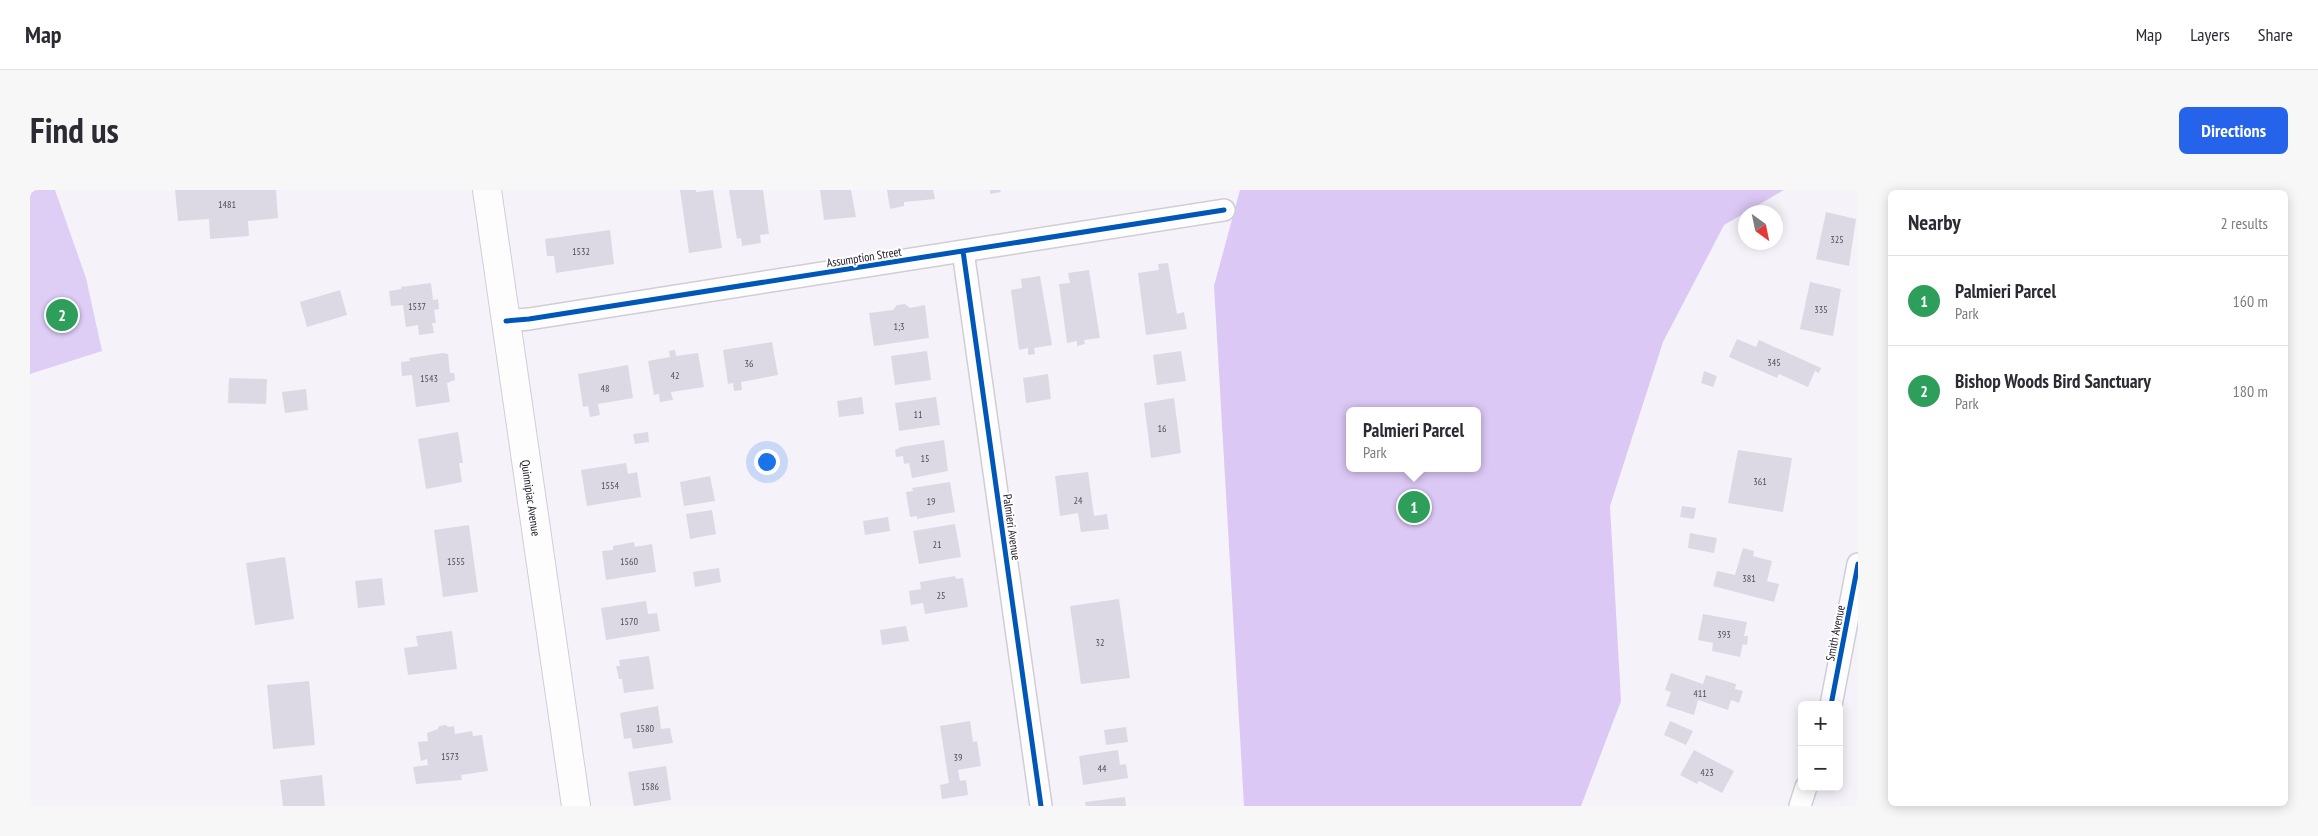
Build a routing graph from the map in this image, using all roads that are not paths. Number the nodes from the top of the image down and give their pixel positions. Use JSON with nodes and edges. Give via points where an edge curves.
{"nodes":[{"id":1,"x":487,"y":190,"type":"edge"},
{"id":2,"x":1224,"y":210,"type":"dead end"},
{"id":3,"x":963,"y":251,"type":"junction"},
{"id":4,"x":506,"y":321,"type":"junction"},
{"id":5,"x":1858,"y":564,"type":"edge"},
{"id":6,"x":1832,"y":701,"type":"edge"},
{"id":7,"x":1805,"y":791,"type":"edge"},
{"id":8,"x":576,"y":806,"type":"edge"},
{"id":9,"x":1041,"y":806,"type":"edge"},
{"id":10,"x":1800,"y":806,"type":"edge"}],
"edges":[{"from":1,"to":4,"type":"main road","name":"Quinnipiac Avenue"},
{"from":2,"to":3,"type":"street","name":"Assumption Street"},
{"from":3,"to":4,"type":"street","name":"Assumption Street"},
{"from":3,"to":9,"type":"street","name":"Palmieri Avenue"},
{"from":4,"to":8,"type":"main road","name":"Quinnipiac Avenue"},
{"from":5,"to":6,"type":"street","name":"Smith Avenue"},
{"from":7,"to":10,"type":"street"}]}
